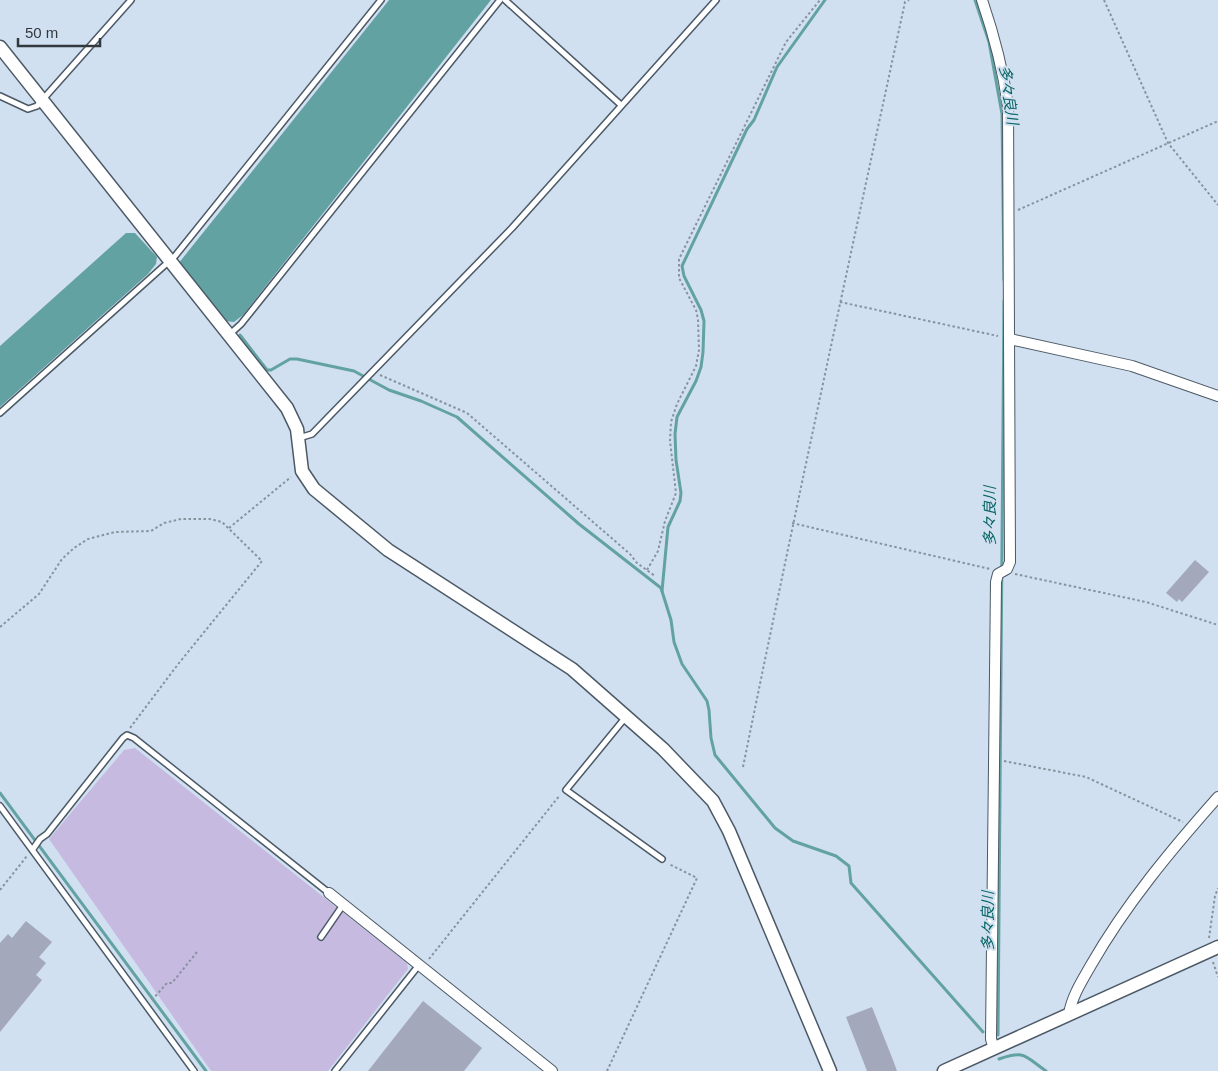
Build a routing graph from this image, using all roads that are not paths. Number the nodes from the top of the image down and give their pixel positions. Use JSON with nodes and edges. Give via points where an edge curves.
{"nodes":[{"id":1,"x":131,"y":0,"type":"edge"},
{"id":2,"x":381,"y":0,"type":"edge"},
{"id":3,"x":500,"y":0,"type":"edge"},
{"id":4,"x":505,"y":0,"type":"edge"},
{"id":5,"x":716,"y":0,"type":"edge"},
{"id":6,"x":982,"y":0,"type":"edge"},
{"id":7,"x":0,"y":47,"type":"edge"},
{"id":8,"x":0,"y":96,"type":"edge"},
{"id":9,"x":43,"y":99,"type":"junction"},
{"id":10,"x":621,"y":105,"type":"junction"},
{"id":11,"x":170,"y":262,"type":"junction"},
{"id":12,"x":229,"y":335,"type":"junction"},
{"id":13,"x":1010,"y":339,"type":"junction"},
{"id":14,"x":1218,"y":396,"type":"edge"},
{"id":15,"x":0,"y":413,"type":"edge"},
{"id":16,"x":298,"y":438,"type":"junction"},
{"id":17,"x":627,"y":716,"type":"junction"},
{"id":18,"x":1218,"y":797,"type":"edge"},
{"id":19,"x":0,"y":806,"type":"edge"},
{"id":20,"x":34,"y":847,"type":"junction"},
{"id":21,"x":662,"y":859,"type":"road end"},
{"id":22,"x":329,"y":893,"type":"joint"},
{"id":23,"x":344,"y":904,"type":"junction"},
{"id":24,"x":321,"y":936,"type":"dead end"},
{"id":25,"x":1214,"y":949,"type":"edge"},
{"id":26,"x":419,"y":965,"type":"junction"},
{"id":27,"x":1070,"y":1014,"type":"junction"},
{"id":28,"x":994,"y":1050,"type":"junction"},
{"id":29,"x":976,"y":1064,"type":"edge"},
{"id":30,"x":194,"y":1071,"type":"edge"},
{"id":31,"x":335,"y":1071,"type":"edge"},
{"id":32,"x":552,"y":1071,"type":"edge"},
{"id":33,"x":830,"y":1071,"type":"edge"},
{"id":34,"x":944,"y":1071,"type":"edge"}],
"edges":[{"from":1,"to":9,"type":"lane"},
{"from":2,"to":11,"type":"lane"},
{"from":3,"to":12,"type":"lane"},
{"from":4,"to":10,"type":"lane"},
{"from":5,"to":10,"type":"lane"},
{"from":6,"to":13,"type":"street","via":[[1003,70],[1008,106]]},
{"from":7,"to":9,"type":"street"},
{"from":8,"to":9,"type":"lane","via":[[28,109]]},
{"from":9,"to":11,"type":"street"},
{"from":10,"to":16,"type":"lane","via":[[512,228],[365,380],[312,434]]},
{"from":11,"to":12,"type":"street"},
{"from":11,"to":15,"type":"lane"},
{"from":12,"to":16,"type":"street","via":[[287,408],[295,422]]},
{"from":13,"to":14,"type":"street","via":[[1132,366]]},
{"from":13,"to":28,"type":"street","via":[[1010,562],[996,582],[991,1039]]},
{"from":16,"to":17,"type":"street","via":[[302,471],[310,485],[328,502],[388,550],[557,658]]},
{"from":17,"to":21,"type":"lane","via":[[566,790]]},
{"from":17,"to":33,"type":"street","via":[[663,749],[719,811]]},
{"from":18,"to":27,"type":"street","via":[[1142,887],[1105,940],[1075,994]]},
{"from":19,"to":20,"type":"lane"},
{"from":20,"to":22,"type":"lane","via":[[127,735]]},
{"from":20,"to":30,"type":"lane"},
{"from":22,"to":23,"type":"street"},
{"from":23,"to":24,"type":"lane"},
{"from":23,"to":26,"type":"street"},
{"from":25,"to":27,"type":"street"},
{"from":26,"to":31,"type":"lane"},
{"from":26,"to":32,"type":"street"},
{"from":27,"to":28,"type":"street"},
{"from":28,"to":29,"type":"street"},
{"from":29,"to":34,"type":"street"}]}
